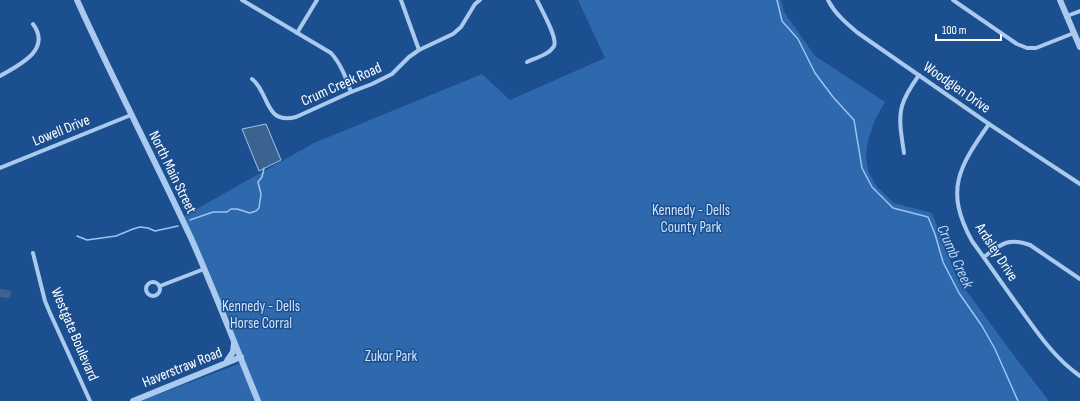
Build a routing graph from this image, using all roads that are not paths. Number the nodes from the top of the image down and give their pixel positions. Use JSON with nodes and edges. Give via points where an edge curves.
{"nodes":[{"id":1,"x":77,"y":0,"type":"edge"},
{"id":2,"x":242,"y":0,"type":"edge"},
{"id":3,"x":317,"y":0,"type":"edge"},
{"id":4,"x":401,"y":0,"type":"edge"},
{"id":5,"x":480,"y":0,"type":"edge"},
{"id":6,"x":537,"y":0,"type":"edge"},
{"id":7,"x":828,"y":0,"type":"edge"},
{"id":8,"x":953,"y":0,"type":"edge"},
{"id":9,"x":1060,"y":0,"type":"edge"},
{"id":10,"x":1080,"y":11,"type":"edge"},
{"id":11,"x":1068,"y":16,"type":"junction"},
{"id":12,"x":33,"y":24,"type":"dead end"},
{"id":13,"x":297,"y":33,"type":"junction"},
{"id":14,"x":1074,"y":33,"type":"junction"},
{"id":15,"x":1080,"y":47,"type":"edge"},
{"id":16,"x":419,"y":50,"type":"junction"},
{"id":17,"x":527,"y":62,"type":"dead end"},
{"id":18,"x":918,"y":75,"type":"junction"},
{"id":19,"x":0,"y":76,"type":"edge"},
{"id":20,"x":252,"y":79,"type":"dead end"},
{"id":21,"x":351,"y":92,"type":"junction"},
{"id":22,"x":131,"y":115,"type":"junction"},
{"id":23,"x":989,"y":124,"type":"junction"},
{"id":24,"x":904,"y":153,"type":"dead end"},
{"id":25,"x":0,"y":168,"type":"edge"},
{"id":26,"x":1080,"y":184,"type":"edge"},
{"id":27,"x":33,"y":252,"type":"dead end"},
{"id":28,"x":984,"y":257,"type":"junction"},
{"id":29,"x":204,"y":269,"type":"junction"},
{"id":30,"x":1080,"y":279,"type":"edge"},
{"id":31,"x":160,"y":286,"type":"dead end"},
{"id":32,"x":233,"y":337,"type":"junction"},
{"id":33,"x":241,"y":357,"type":"junction"},
{"id":34,"x":220,"y":365,"type":"junction"},
{"id":35,"x":1080,"y":376,"type":"edge"},
{"id":36,"x":90,"y":401,"type":"edge"},
{"id":37,"x":132,"y":401,"type":"edge"},
{"id":38,"x":258,"y":401,"type":"edge"}],
"edges":[{"from":1,"to":22,"type":"street","name":"North Main Street"},
{"from":2,"to":13,"type":"street"},
{"from":3,"to":13,"type":"street"},
{"from":4,"to":16,"type":"street"},
{"from":5,"to":16,"type":"street","name":"Crum Creek Road","via":[[453,34]]},
{"from":6,"to":17,"type":"street","via":[[555,39],[554,46],[548,52]]},
{"from":7,"to":18,"type":"street","name":"Woodglen Drive","via":[[845,23]]},
{"from":8,"to":14,"type":"street","via":[[1017,44],[1027,48],[1036,48]]},
{"from":9,"to":11,"type":"street"},
{"from":10,"to":11,"type":"street"},
{"from":11,"to":14,"type":"street"},
{"from":12,"to":19,"type":"street","via":[[39,40],[32,55]]},
{"from":13,"to":21,"type":"street","via":[[331,53],[341,67]]},
{"from":14,"to":15,"type":"street"},
{"from":16,"to":21,"type":"street","name":"Crum Creek Road","via":[[392,74]]},
{"from":18,"to":23,"type":"street","name":"Woodglen Drive"},
{"from":18,"to":24,"type":"street","via":[[902,105],[900,118]]},
{"from":20,"to":21,"type":"street","name":"Crum Creek Road","via":[[260,88],[271,111],[276,116],[288,119]]},
{"from":22,"to":25,"type":"street","name":"Lowell Drive"},
{"from":22,"to":29,"type":"street","name":"North Main Street"},
{"from":23,"to":26,"type":"street","name":"Woodglen Drive"},
{"from":23,"to":28,"type":"street","name":"Ardsley Drive","via":[[963,164],[957,192],[960,215],[972,241]]},
{"from":27,"to":36,"type":"street","name":"Westgate Boulevard","via":[[45,301]]},
{"from":28,"to":30,"type":"street","via":[[1000,245],[1021,242],[1030,245]]},
{"from":28,"to":35,"type":"street","name":"Ardsley Drive","via":[[1051,351]]},
{"from":29,"to":31,"type":"street"},
{"from":29,"to":32,"type":"street","name":"North Main Street"},
{"from":32,"to":33,"type":"street","name":"North Main Street"},
{"from":32,"to":34,"type":"street","via":[[233,352],[228,360]]},
{"from":33,"to":34,"type":"street","name":"Haverstraw Road"},
{"from":33,"to":38,"type":"street","name":"North Main Street"},
{"from":34,"to":37,"type":"street","name":"Haverstraw Road"}]}
